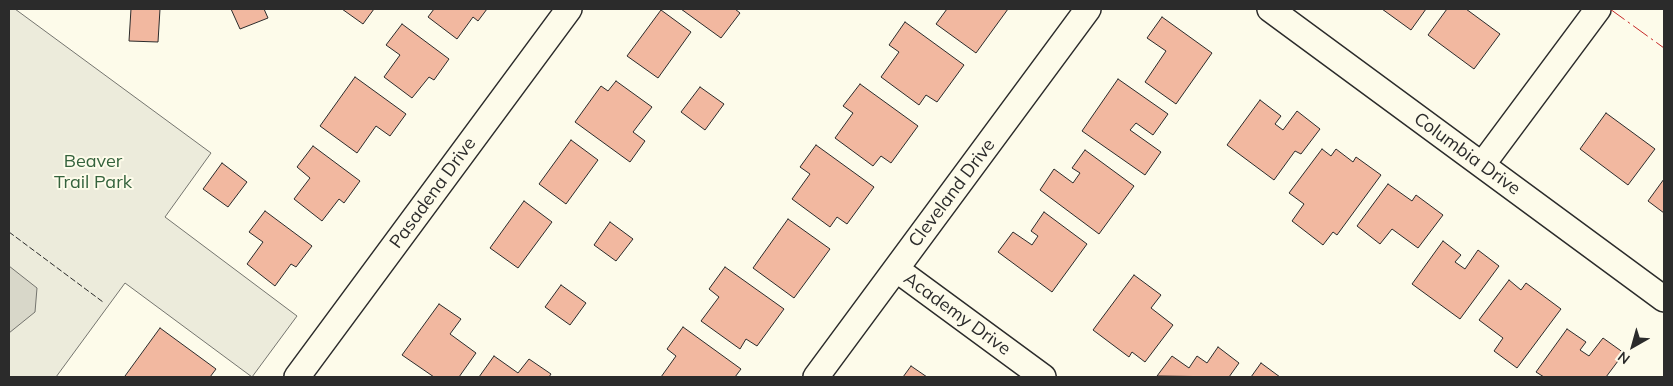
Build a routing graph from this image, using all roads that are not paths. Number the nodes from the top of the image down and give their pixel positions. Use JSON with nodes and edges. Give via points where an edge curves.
{"nodes":[{"id":1,"x":569,"y":9,"type":"edge"},
{"id":2,"x":1088,"y":9,"type":"edge"},
{"id":3,"x":1270,"y":9,"type":"edge"},
{"id":4,"x":1598,"y":9,"type":"edge"},
{"id":5,"x":1482,"y":165,"type":"junction"},
{"id":6,"x":896,"y":269,"type":"junction"},
{"id":7,"x":1664,"y":299,"type":"edge"},
{"id":8,"x":306,"y":374,"type":"edge"},
{"id":9,"x":816,"y":377,"type":"edge"},
{"id":10,"x":1043,"y":377,"type":"edge"}],
"edges":[{"from":1,"to":8,"type":"street","name":"Pasadena Drive"},
{"from":2,"to":6,"type":"street","name":"Cleveland Drive"},
{"from":3,"to":5,"type":"street","name":"Columbia Drive"},
{"from":4,"to":5,"type":"street"},
{"from":5,"to":7,"type":"street","name":"Columbia Drive"},
{"from":6,"to":9,"type":"street","name":"Cleveland Drive"},
{"from":6,"to":10,"type":"street","name":"Academy Drive"}]}
